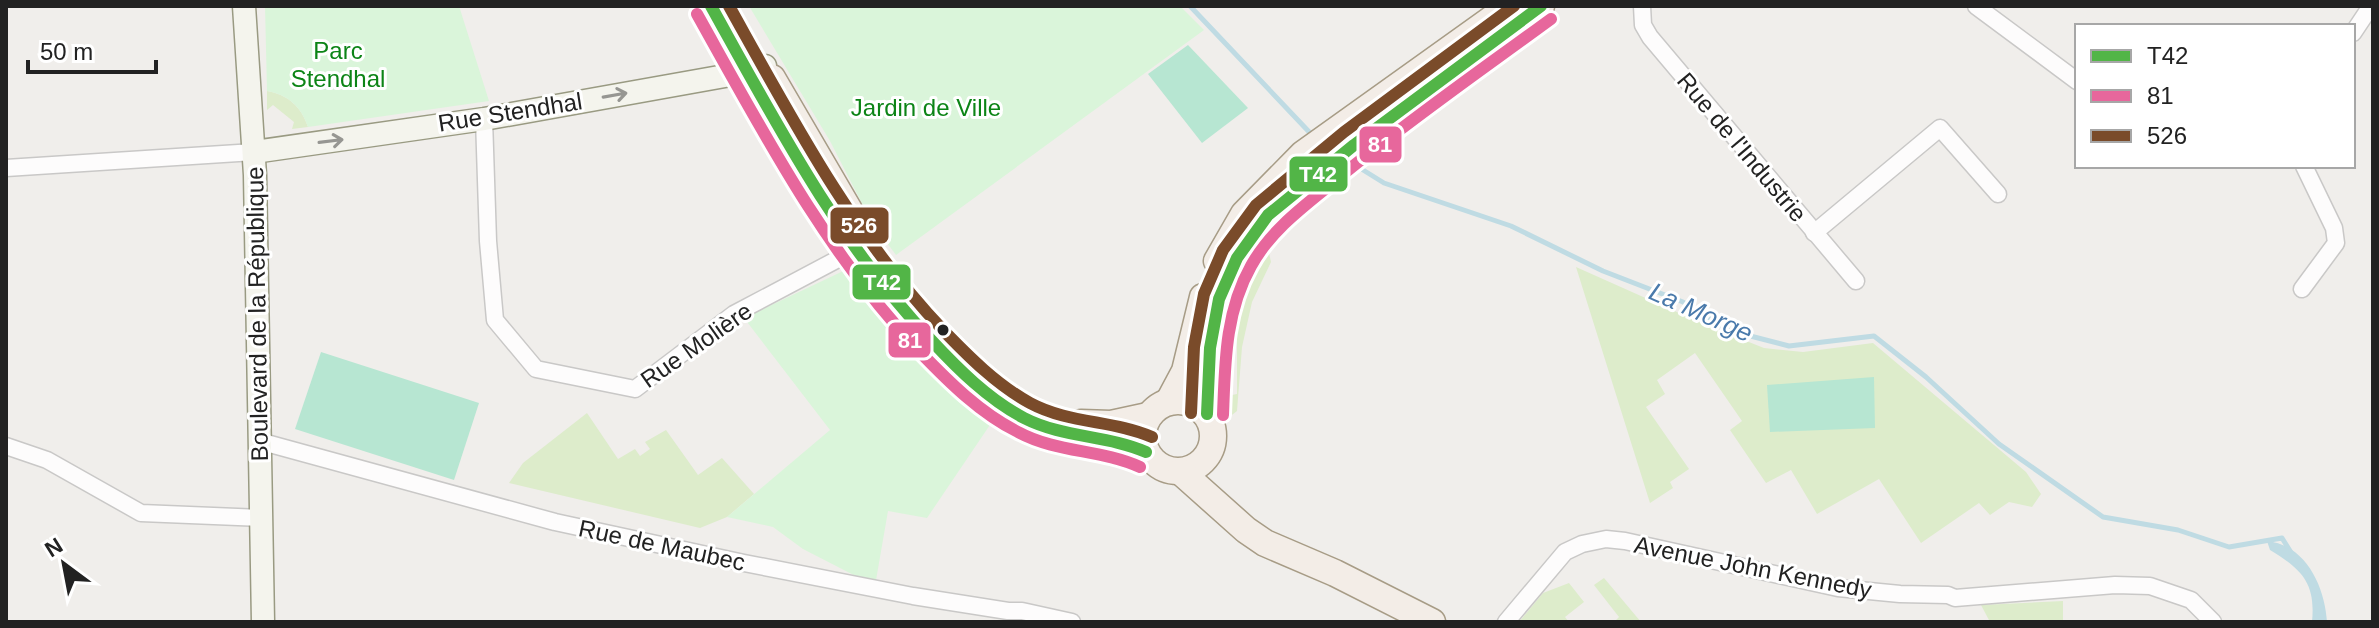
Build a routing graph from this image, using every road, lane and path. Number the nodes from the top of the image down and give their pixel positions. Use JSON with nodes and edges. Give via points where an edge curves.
{"nodes":[{"id":1,"x":244,"y":6,"type":"edge"},
{"id":2,"x":711,"y":6,"type":"edge"},
{"id":3,"x":731,"y":6,"type":"edge"},
{"id":4,"x":1510,"y":6,"type":"edge"},
{"id":5,"x":1541,"y":6,"type":"edge"},
{"id":6,"x":1642,"y":6,"type":"edge"},
{"id":7,"x":1976,"y":6,"type":"edge"},
{"id":8,"x":2371,"y":6,"type":"edge"},
{"id":9,"x":2355,"y":30,"type":"edge"},
{"id":10,"x":757,"y":70,"type":"junction"},
{"id":11,"x":2075,"y":80,"type":"edge"},
{"id":12,"x":484,"y":119,"type":"junction"},
{"id":13,"x":1342,"y":139,"type":"junction"},
{"id":14,"x":254,"y":152,"type":"junction"},
{"id":15,"x":6,"y":168,"type":"edge"},
{"id":16,"x":2305,"y":168,"type":"edge"},
{"id":17,"x":1998,"y":194,"type":"dead end"},
{"id":18,"x":1814,"y":233,"type":"junction"},
{"id":19,"x":862,"y":245,"type":"junction"},
{"id":20,"x":1856,"y":281,"type":"dead end"},
{"id":21,"x":2302,"y":289,"type":"dead end"},
{"id":22,"x":1158,"y":409,"type":"junction"},
{"id":23,"x":1207,"y":414,"type":"junction"},
{"id":24,"x":259,"y":441,"type":"junction"},
{"id":25,"x":6,"y":446,"type":"edge"},
{"id":26,"x":1212,"y":449,"type":"junction"},
{"id":27,"x":1146,"y":452,"type":"junction"},
{"id":28,"x":1181,"y":472,"type":"junction"},
{"id":29,"x":1233,"y":517,"type":"junction"},
{"id":30,"x":261,"y":518,"type":"junction"},
{"id":31,"x":1021,"y":616,"type":"edge"},
{"id":32,"x":263,"y":622,"type":"edge"},
{"id":33,"x":1072,"y":622,"type":"edge"},
{"id":34,"x":1432,"y":622,"type":"edge"},
{"id":35,"x":1506,"y":622,"type":"edge"},
{"id":36,"x":2213,"y":622,"type":"edge"}],
"edges":[{"from":1,"to":14,"type":"street","name":"Boulevard de la République"},
{"from":2,"to":10,"type":"main road"},
{"from":3,"to":10,"type":"main road"},
{"from":4,"to":13,"type":"main road"},
{"from":5,"to":13,"type":"main road"},
{"from":6,"to":18,"type":"street","name":"Rue de l'Industrie","via":[[1650,37]]},
{"from":7,"to":11,"type":"street"},
{"from":8,"to":9,"type":"street"},
{"from":12,"to":10,"type":"street","name":"Rue Stendhal","one_way":true},
{"from":10,"to":19,"type":"main road"},
{"from":14,"to":12,"type":"street","name":"Rue Stendhal","one_way":true},
{"from":12,"to":19,"type":"street","name":"Rue Molière","via":[[495,320],[536,369],[635,389],[734,314]]},
{"from":13,"to":22,"type":"main road","via":[[1303,154],[1244,214],[1205,290],[1185,371]]},
{"from":13,"to":23,"type":"main road","via":[[1333,162],[1268,215],[1237,258],[1219,299]]},
{"from":14,"to":15,"type":"street"},
{"from":14,"to":24,"type":"street","name":"Boulevard de la République"},
{"from":16,"to":21,"type":"street","via":[[2336,243]]},
{"from":17,"to":18,"type":"street","via":[[1940,128]]},
{"from":18,"to":20,"type":"street","name":"Rue de l'Industrie"},
{"from":19,"to":22,"type":"main road","via":[[943,330],[1039,410],[1062,421],[1111,424]]},
{"from":19,"to":27,"type":"main road","via":[[920,330],[1002,405],[1050,430]]},
{"from":22,"to":23,"type":"main road","via":[[1183,400]]},
{"from":22,"to":27,"type":"main road","via":[[1143,428]]},
{"from":23,"to":26,"type":"main road","via":[[1213,426]]},
{"from":24,"to":30,"type":"street","name":"Boulevard de la République"},
{"from":24,"to":31,"type":"street","name":"Rue de Maubec","via":[[555,522]]},
{"from":25,"to":30,"type":"street","via":[[47,460],[141,513]]},
{"from":26,"to":28,"type":"main road","via":[[1198,466]]},
{"from":26,"to":29,"type":"main road"},
{"from":27,"to":28,"type":"main road","via":[[1167,470]]},
{"from":28,"to":29,"type":"main road"},
{"from":29,"to":34,"type":"main road","via":[[1265,543]]},
{"from":30,"to":32,"type":"street","name":"Boulevard de la République"},
{"from":31,"to":33,"type":"street","name":"Rue de Maubec"},
{"from":35,"to":36,"type":"street","name":"Avenue John Kennedy","via":[[1565,552],[1606,539],[1863,592],[1955,598],[2150,586],[2191,600]]}]}
